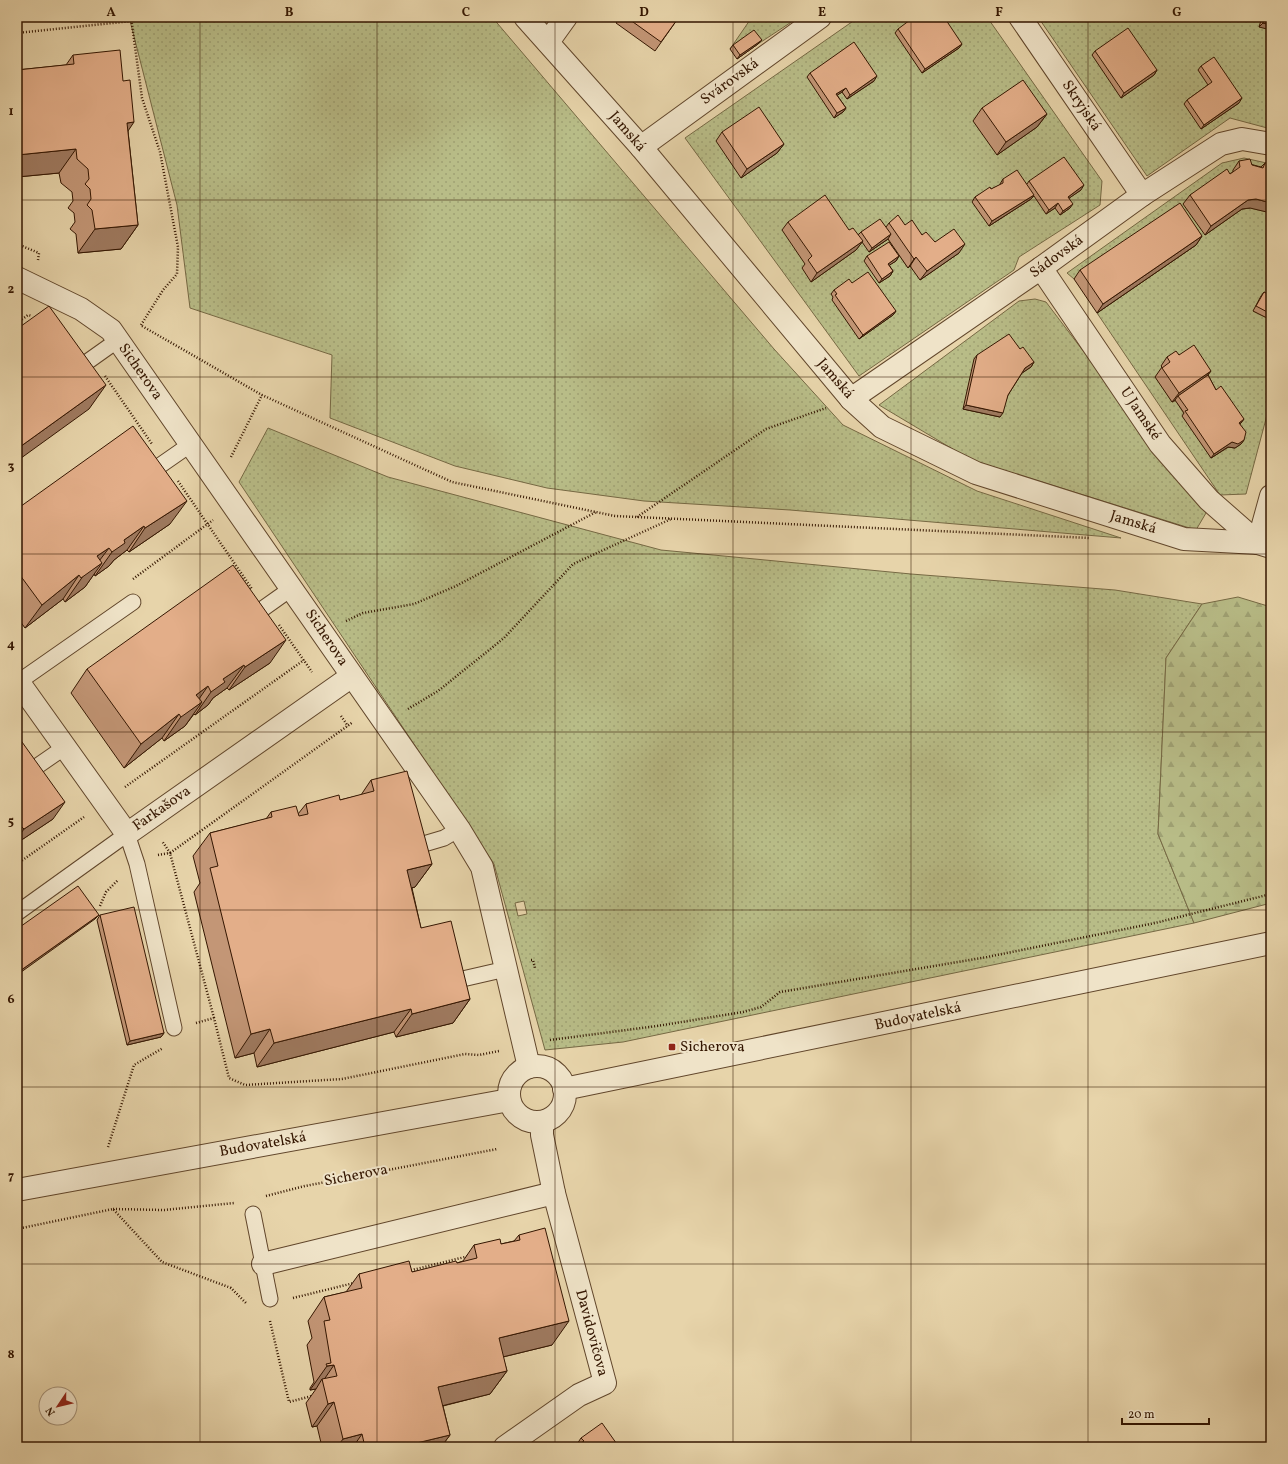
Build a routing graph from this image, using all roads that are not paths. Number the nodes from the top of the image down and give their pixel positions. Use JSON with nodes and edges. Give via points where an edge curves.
{"nodes":[{"id":1,"x":525,"y":17,"type":"edge"},
{"id":2,"x":566,"y":17,"type":"edge"},
{"id":3,"x":820,"y":17,"type":"edge"},
{"id":4,"x":1020,"y":17,"type":"edge"},
{"id":5,"x":548,"y":42,"type":"junction"},
{"id":6,"x":1271,"y":144,"type":"edge"},
{"id":7,"x":641,"y":147,"type":"junction"},
{"id":8,"x":1142,"y":195,"type":"junction"},
{"id":9,"x":1041,"y":268,"type":"junction"},
{"id":10,"x":17,"y":278,"type":"edge"},
{"id":11,"x":114,"y":335,"type":"junction"},
{"id":12,"x":66,"y":377,"type":"edge"},
{"id":13,"x":851,"y":399,"type":"junction"},
{"id":14,"x":191,"y":444,"type":"junction"},
{"id":15,"x":139,"y":480,"type":"edge"},
{"id":16,"x":1271,"y":496,"type":"edge"},
{"id":17,"x":1265,"y":545,"type":"edge"},
{"id":18,"x":292,"y":588,"type":"junction"},
{"id":19,"x":133,"y":602,"type":"road end"},
{"id":20,"x":242,"y":624,"type":"edge"},
{"id":21,"x":352,"y":676,"type":"junction"},
{"id":22,"x":17,"y":682,"type":"edge"},
{"id":23,"x":65,"y":747,"type":"junction"},
{"id":24,"x":23,"y":776,"type":"edge"},
{"id":25,"x":459,"y":829,"type":"junction"},
{"id":26,"x":127,"y":834,"type":"junction"},
{"id":27,"x":406,"y":850,"type":"edge"},
{"id":28,"x":17,"y":913,"type":"edge"},
{"id":29,"x":1271,"y":943,"type":"edge"},
{"id":30,"x":506,"y":967,"type":"junction"},
{"id":31,"x":444,"y":984,"type":"edge"},
{"id":32,"x":174,"y":1028,"type":"road end"},
{"id":33,"x":529,"y":1067,"type":"junction"},
{"id":34,"x":564,"y":1090,"type":"junction"},
{"id":35,"x":509,"y":1100,"type":"junction"},
{"id":36,"x":542,"y":1122,"type":"junction"},
{"id":37,"x":17,"y":1190,"type":"edge"},
{"id":38,"x":554,"y":1192,"type":"junction"},
{"id":39,"x":253,"y":1214,"type":"dead end"},
{"id":40,"x":264,"y":1264,"type":"junction"},
{"id":41,"x":269,"y":1306,"type":"road end"},
{"id":42,"x":505,"y":1447,"type":"edge"}],
"edges":[{"from":1,"to":5,"type":"street","name":"Jamská"},
{"from":2,"to":5,"type":"street"},
{"from":3,"to":7,"type":"street","name":"Svárovská"},
{"from":4,"to":8,"type":"street","name":"Skryjská"},
{"from":5,"to":7,"type":"street","name":"Jamská"},
{"from":6,"to":8,"type":"street","name":"Sádovská","via":[[1242,139],[1221,144]]},
{"from":7,"to":13,"type":"street","name":"Jamská"},
{"from":8,"to":9,"type":"street","name":"Sádovská"},
{"from":9,"to":13,"type":"street","name":"Sádovská"},
{"from":9,"to":17,"type":"street","name":"U Jamské","via":[[1160,444],[1209,500]]},
{"from":10,"to":11,"type":"street","name":"Sicherova","via":[[81,309]]},
{"from":11,"to":12,"type":"lane","via":[[91,359]]},
{"from":11,"to":14,"type":"street","name":"Sicherova"},
{"from":13,"to":17,"type":"street","name":"Jamská","via":[[882,427],[976,474],[1184,539]]},
{"from":14,"to":15,"type":"lane"},
{"from":14,"to":18,"type":"street","name":"Sicherova"},
{"from":16,"to":17,"type":"street"},
{"from":18,"to":20,"type":"lane"},
{"from":18,"to":21,"type":"street","name":"Sicherova"},
{"from":19,"to":22,"type":"lane"},
{"from":21,"to":25,"type":"street","name":"Sicherova"},
{"from":21,"to":26,"type":"street","name":"Farkašova"},
{"from":22,"to":23,"type":"street","name":"Farkašova"},
{"from":23,"to":24,"type":"lane"},
{"from":23,"to":26,"type":"street","name":"Farkašova"},
{"from":25,"to":27,"type":"lane","via":[[444,838]]},
{"from":25,"to":30,"type":"street","name":"Sicherova","via":[[482,867]]},
{"from":26,"to":28,"type":"lane"},
{"from":26,"to":32,"type":"lane","via":[[137,864]]},
{"from":29,"to":34,"type":"street","name":"Budovatelská"},
{"from":30,"to":31,"type":"lane"},
{"from":30,"to":33,"type":"street","name":"Sicherova"},
{"from":33,"to":34,"type":"street","via":[[548,1068],[562,1080]]},
{"from":33,"to":35,"type":"street","via":[[515,1076],[510,1084]]},
{"from":34,"to":36,"type":"street","via":[[562,1107],[557,1114]]},
{"from":35,"to":36,"type":"street","via":[[518,1115],[525,1120]]},
{"from":35,"to":37,"type":"street","name":"Budovatelská"},
{"from":36,"to":38,"type":"street","name":"Davidovičova","via":[[542,1135]]},
{"from":38,"to":40,"type":"street"},
{"from":38,"to":42,"type":"street","name":"Davidovičova","via":[[605,1383],[579,1396]]},
{"from":39,"to":40,"type":"lane"},
{"from":40,"to":41,"type":"lane"}]}
